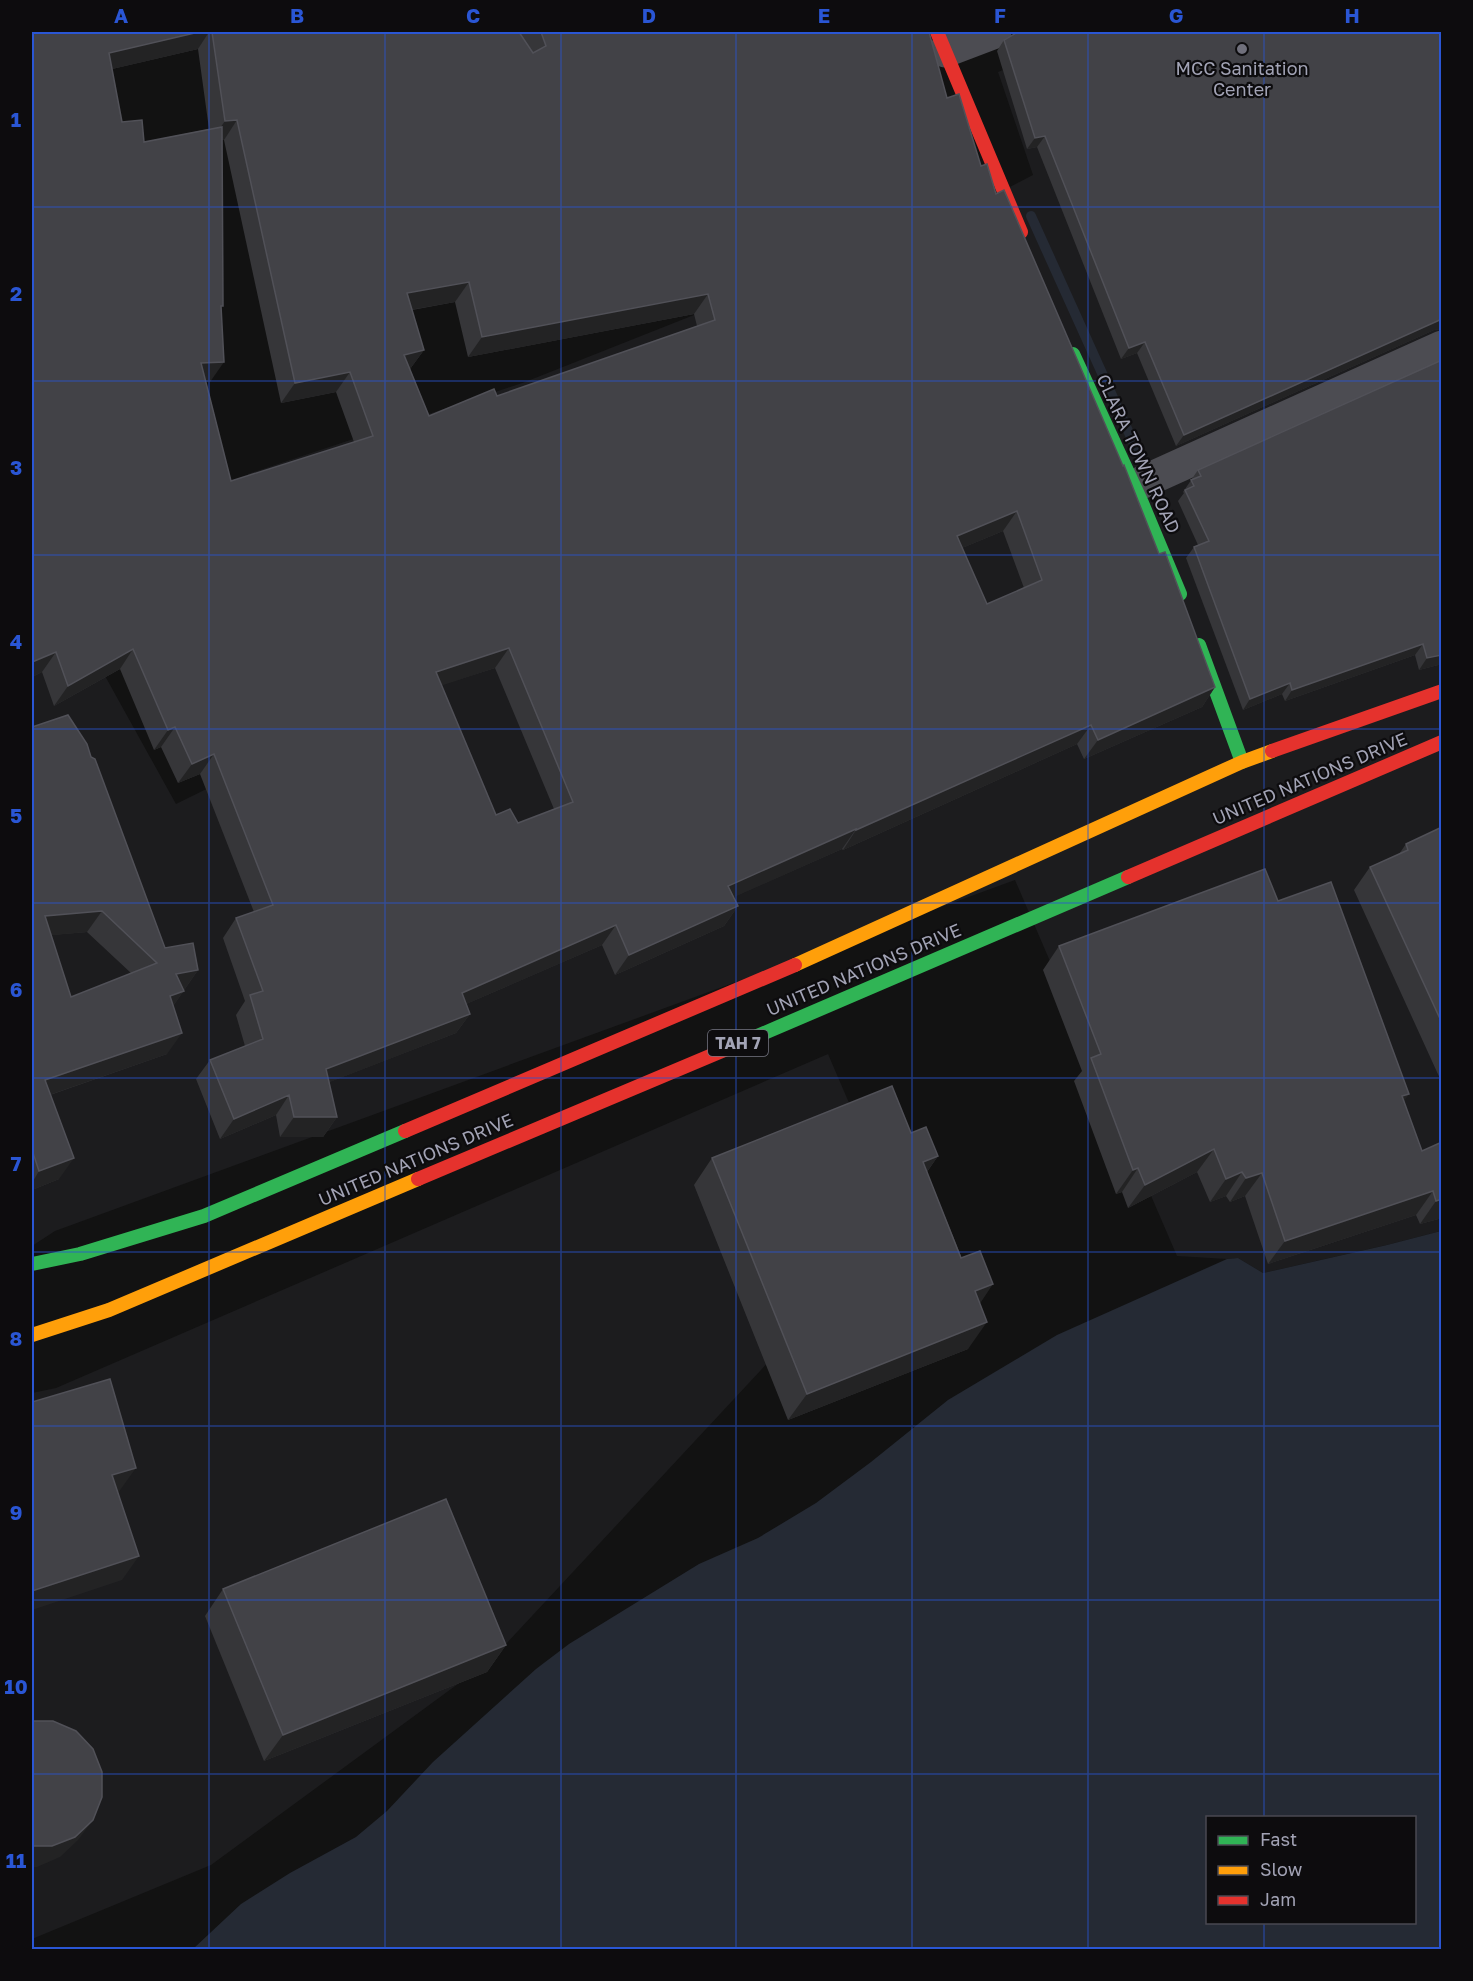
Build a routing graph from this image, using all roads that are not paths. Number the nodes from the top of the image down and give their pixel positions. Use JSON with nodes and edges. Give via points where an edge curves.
{"nodes":[{"id":1,"x":985,"y":35,"type":"edge"},
{"id":2,"x":941,"y":41,"type":"edge"},
{"id":3,"x":1028,"y":249,"type":"edge"},
{"id":4,"x":1069,"y":345,"type":"edge"},
{"id":5,"x":1442,"y":347,"type":"edge"},
{"id":6,"x":1134,"y":486,"type":"junction"},
{"id":7,"x":1184,"y":605,"type":"edge"},
{"id":8,"x":1192,"y":627,"type":"edge"},
{"id":9,"x":1442,"y":691,"type":"edge"},
{"id":10,"x":1442,"y":742,"type":"edge"},
{"id":11,"x":1242,"y":762,"type":"junction"},
{"id":12,"x":32,"y":1264,"type":"edge"},
{"id":13,"x":32,"y":1335,"type":"edge"}],
"edges":[{"from":1,"to":2,"type":"street"},
{"from":2,"to":3,"type":"main road"},
{"from":4,"to":6,"type":"main road","name":"CLARA TOWN ROAD"},
{"from":5,"to":6,"type":"street"},
{"from":6,"to":7,"type":"main road","name":"CLARA TOWN ROAD"},
{"from":8,"to":11,"type":"main road"},
{"from":9,"to":11,"type":"main road","name":"UNITED NATIONS DRIVE","number":"TAH 7"},
{"from":10,"to":13,"type":"main road","name":"UNITED NATIONS DRIVE","number":"TAH 7","via":[[109,1310]]},
{"from":11,"to":12,"type":"main road","name":"UNITED NATIONS DRIVE","number":"TAH 7","via":[[743,988],[204,1216],[80,1254]]}]}
